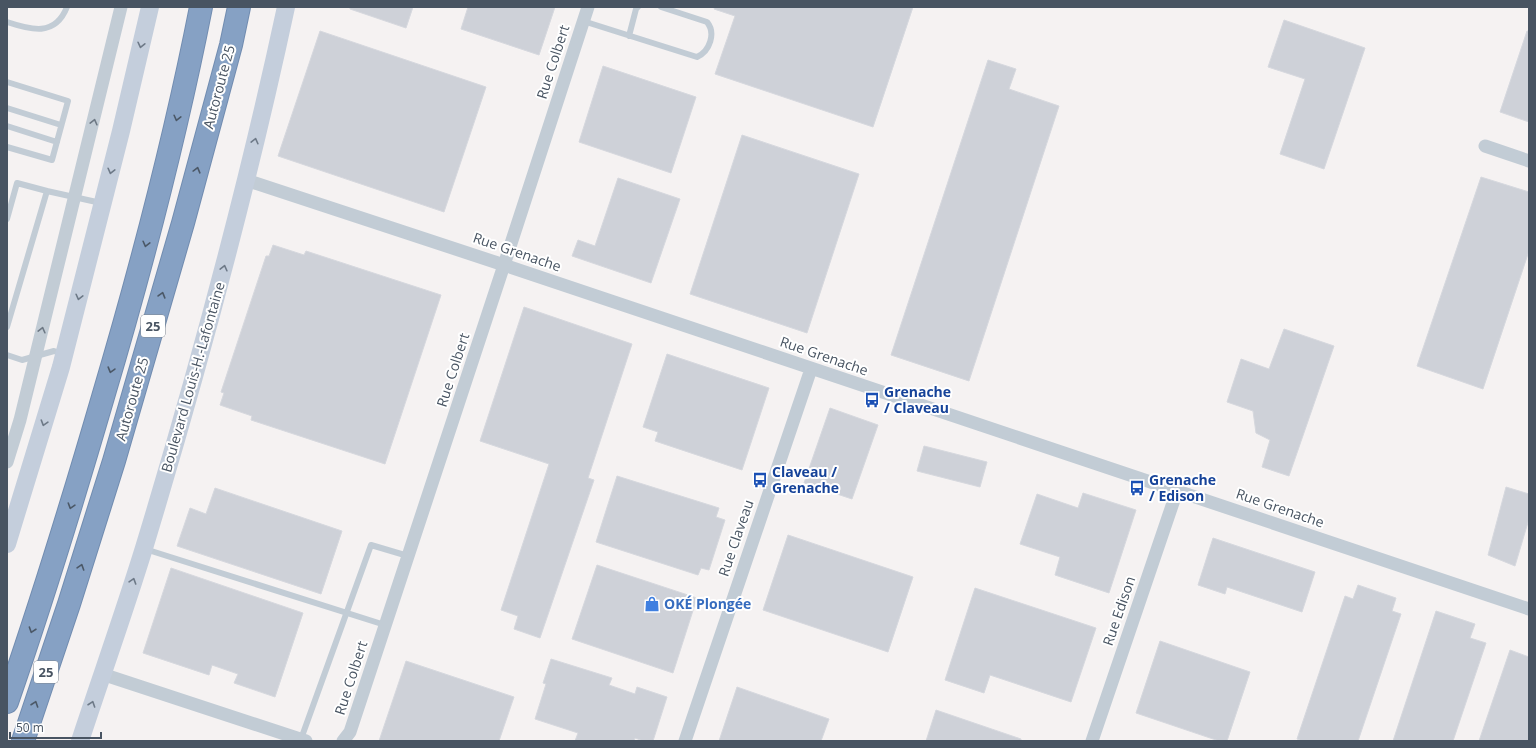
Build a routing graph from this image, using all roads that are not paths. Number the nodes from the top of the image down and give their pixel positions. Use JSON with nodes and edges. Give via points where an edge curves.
{"nodes":[{"id":1,"x":67,"y":7,"type":"edge"},
{"id":2,"x":121,"y":7,"type":"edge"},
{"id":3,"x":150,"y":7,"type":"edge"},
{"id":4,"x":191,"y":7,"type":"edge"},
{"id":5,"x":201,"y":7,"type":"edge"},
{"id":6,"x":239,"y":7,"type":"edge"},
{"id":7,"x":245,"y":7,"type":"edge"},
{"id":8,"x":286,"y":7,"type":"edge"},
{"id":9,"x":588,"y":7,"type":"edge"},
{"id":10,"x":638,"y":7,"type":"edge"},
{"id":11,"x":661,"y":7,"type":"edge"},
{"id":12,"x":583,"y":21,"type":"junction"},
{"id":13,"x":7,"y":22,"type":"edge"},
{"id":14,"x":629,"y":36,"type":"junction"},
{"id":15,"x":231,"y":45,"type":"junction"},
{"id":16,"x":186,"y":80,"type":"junction"},
{"id":17,"x":7,"y":82,"type":"edge"},
{"id":18,"x":7,"y":108,"type":"edge"},
{"id":19,"x":61,"y":125,"type":"junction"},
{"id":20,"x":7,"y":126,"type":"edge"},
{"id":21,"x":57,"y":142,"type":"junction"},
{"id":22,"x":1486,"y":146,"type":"dead end"},
{"id":23,"x":7,"y":147,"type":"edge"},
{"id":24,"x":1529,"y":161,"type":"edge"},
{"id":25,"x":246,"y":180,"type":"junction"},
{"id":26,"x":47,"y":191,"type":"junction"},
{"id":27,"x":75,"y":197,"type":"junction"},
{"id":28,"x":103,"y":203,"type":"junction"},
{"id":29,"x":7,"y":219,"type":"edge"},
{"id":30,"x":504,"y":265,"type":"junction"},
{"id":31,"x":7,"y":327,"type":"edge"},
{"id":32,"x":64,"y":354,"type":"junction"},
{"id":33,"x":7,"y":355,"type":"edge"},
{"id":34,"x":35,"y":357,"type":"junction"},
{"id":35,"x":811,"y":369,"type":"junction"},
{"id":36,"x":7,"y":462,"type":"edge"},
{"id":37,"x":1177,"y":491,"type":"junction"},
{"id":38,"x":7,"y":544,"type":"edge"},
{"id":39,"x":144,"y":549,"type":"junction"},
{"id":40,"x":408,"y":556,"type":"junction"},
{"id":41,"x":1529,"y":609,"type":"edge"},
{"id":42,"x":347,"y":612,"type":"junction"},
{"id":43,"x":385,"y":625,"type":"junction"},
{"id":44,"x":102,"y":674,"type":"junction"},
{"id":45,"x":7,"y":702,"type":"edge"},
{"id":46,"x":304,"y":740,"type":"edge"},
{"id":47,"x":22,"y":741,"type":"edge"},
{"id":48,"x":80,"y":741,"type":"edge"},
{"id":49,"x":343,"y":741,"type":"edge"},
{"id":50,"x":685,"y":741,"type":"edge"},
{"id":51,"x":1092,"y":741,"type":"edge"}],
"edges":[{"from":1,"to":13,"type":"lane","via":[[59,21],[46,28],[33,29]]},
{"from":27,"to":2,"type":"street","one_way":true},
{"from":3,"to":28,"type":"main road","one_way":true},
{"from":4,"to":16,"type":"highway"},
{"from":5,"to":16,"type":"highway","name":"Autoroute 25","number":"25"},
{"from":6,"to":15,"type":"highway","name":"Autoroute 25","number":"25"},
{"from":7,"to":15,"type":"highway"},
{"from":25,"to":8,"type":"main road","name":"Boulevard Louis-H.-Lafontaine","one_way":true},
{"from":9,"to":12,"type":"street","name":"Rue Colbert"},
{"from":10,"to":14,"type":"lane"},
{"from":11,"to":14,"type":"lane","via":[[707,22],[712,34],[702,54],[698,57]]},
{"from":12,"to":14,"type":"lane"},
{"from":12,"to":30,"type":"street","name":"Rue Colbert"},
{"from":47,"to":15,"type":"highway","name":"Autoroute 25","number":"25","one_way":true,"via":[[107,482]]},
{"from":16,"to":45,"type":"highway","name":"Autoroute 25","number":"25","one_way":true,"via":[[145,251],[120,341],[69,514]]},
{"from":17,"to":19,"type":"lane","via":[[68,101]]},
{"from":18,"to":19,"type":"lane"},
{"from":19,"to":21,"type":"lane"},
{"from":20,"to":21,"type":"lane"},
{"from":21,"to":23,"type":"lane","via":[[52,160]]},
{"from":22,"to":24,"type":"street"},
{"from":25,"to":30,"type":"street","name":"Rue Grenache"},
{"from":39,"to":25,"type":"main road","name":"Boulevard Louis-H.-Lafontaine","one_way":true},
{"from":26,"to":27,"type":"lane"},
{"from":26,"to":29,"type":"lane","via":[[17,183]]},
{"from":26,"to":31,"type":"lane"},
{"from":27,"to":28,"type":"lane"},
{"from":34,"to":27,"type":"street","one_way":true},
{"from":28,"to":32,"type":"main road","one_way":true},
{"from":30,"to":35,"type":"street","name":"Rue Grenache"},
{"from":30,"to":40,"type":"street","name":"Rue Colbert"},
{"from":32,"to":34,"type":"lane","via":[[54,351]]},
{"from":32,"to":38,"type":"main road","one_way":true},
{"from":33,"to":34,"type":"lane","via":[[22,360]]},
{"from":34,"to":36,"type":"street"},
{"from":35,"to":37,"type":"street","name":"Rue Grenache"},
{"from":35,"to":50,"type":"street","name":"Rue Claveau"},
{"from":37,"to":41,"type":"street","name":"Rue Grenache"},
{"from":37,"to":51,"type":"street","name":"Rue Edison"},
{"from":39,"to":42,"type":"lane"},
{"from":44,"to":39,"type":"main road","name":"Boulevard Louis-H.-Lafontaine","one_way":true},
{"from":40,"to":42,"type":"lane","via":[[371,545]]},
{"from":40,"to":43,"type":"street","name":"Rue Colbert"},
{"from":42,"to":43,"type":"lane"},
{"from":42,"to":46,"type":"lane"},
{"from":43,"to":49,"type":"street","name":"Rue Colbert","via":[[350,732]]},
{"from":44,"to":46,"type":"street"},
{"from":48,"to":44,"type":"main road","name":"Boulevard Louis-H.-Lafontaine","one_way":true}]}
